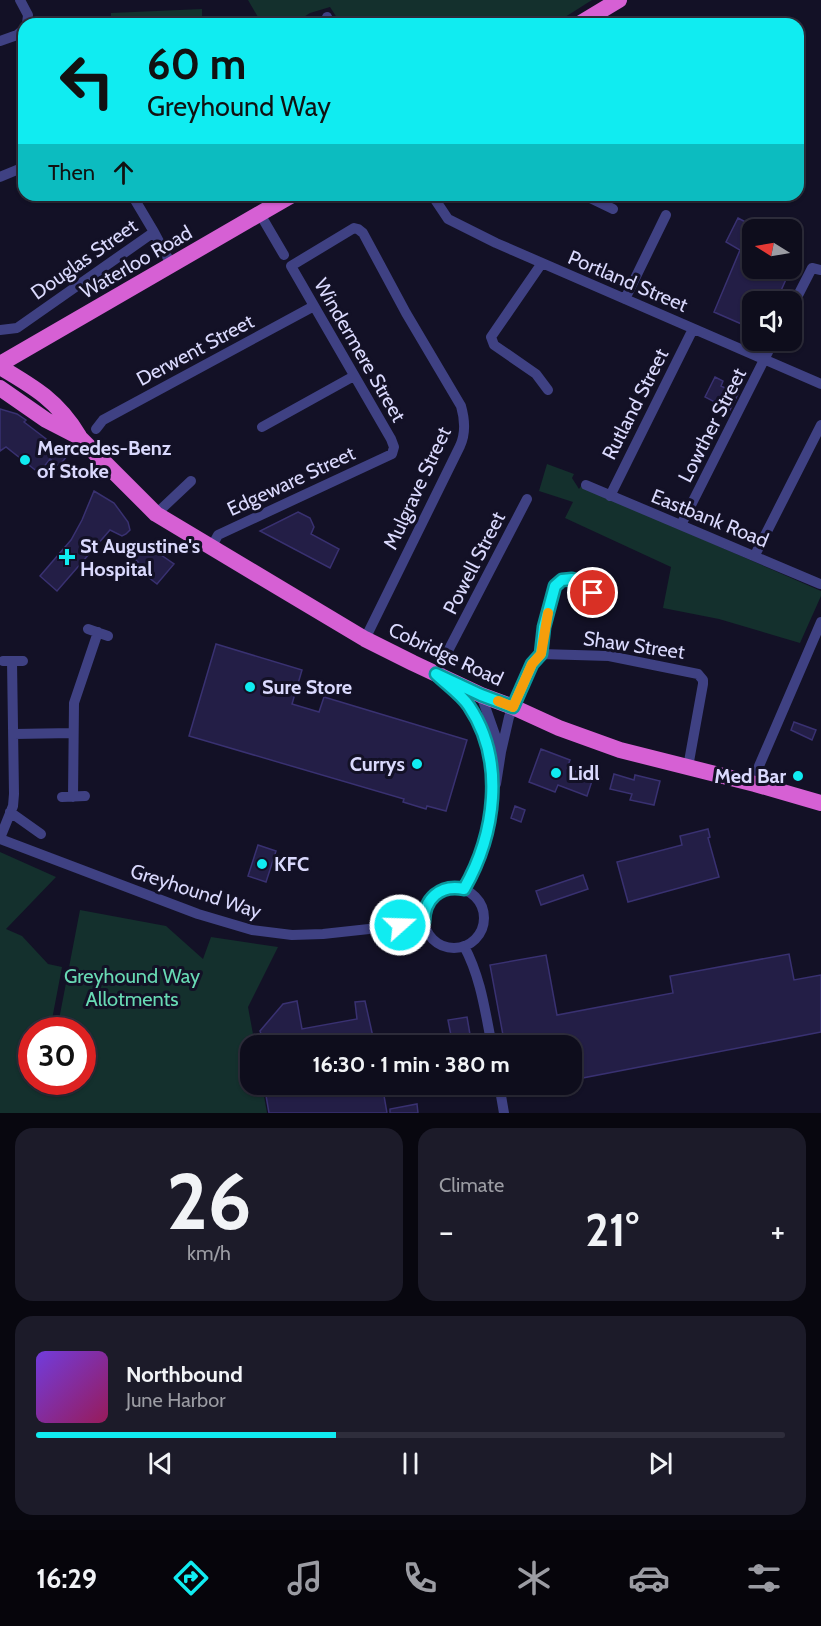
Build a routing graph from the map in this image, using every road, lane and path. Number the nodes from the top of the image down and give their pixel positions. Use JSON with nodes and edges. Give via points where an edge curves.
{"nodes":[{"id":1,"x":20,"y":0,"type":"edge"},
{"id":2,"x":616,"y":1,"type":"edge"},
{"id":3,"x":28,"y":18,"type":"edge"},
{"id":4,"x":589,"y":18,"type":"edge"},
{"id":5,"x":18,"y":34,"type":"edge"},
{"id":6,"x":0,"y":41,"type":"edge"},
{"id":7,"x":18,"y":170,"type":"edge"},
{"id":8,"x":0,"y":177,"type":"edge"},
{"id":9,"x":136,"y":201,"type":"edge"},
{"id":10,"x":282,"y":201,"type":"edge"},
{"id":11,"x":436,"y":201,"type":"edge"},
{"id":12,"x":596,"y":201,"type":"edge"},
{"id":13,"x":613,"y":209,"type":"dead end"},
{"id":14,"x":260,"y":214,"type":"junction"},
{"id":15,"x":666,"y":215,"type":"dead end"},
{"id":16,"x":358,"y":229,"type":"joint"},
{"id":17,"x":154,"y":232,"type":"junction"},
{"id":18,"x":284,"y":255,"type":"dead end"},
{"id":19,"x":542,"y":263,"type":"junction"},
{"id":20,"x":172,"y":266,"type":"junction"},
{"id":21,"x":817,"y":269,"type":"edge"},
{"id":22,"x":802,"y":292,"type":"edge"},
{"id":23,"x":625,"y":299,"type":"junction"},
{"id":24,"x":314,"y":306,"type":"junction"},
{"id":25,"x":693,"y":329,"type":"junction"},
{"id":26,"x":0,"y":330,"type":"edge"},
{"id":27,"x":768,"y":351,"type":"edge"},
{"id":28,"x":764,"y":360,"type":"junction"},
{"id":29,"x":0,"y":365,"type":"edge"},
{"id":30,"x":354,"y":376,"type":"junction"},
{"id":31,"x":821,"y":384,"type":"edge"},
{"id":32,"x":0,"y":388,"type":"edge"},
{"id":33,"x":548,"y":390,"type":"dead end"},
{"id":34,"x":821,"y":425,"type":"edge"},
{"id":35,"x":262,"y":427,"type":"dead end"},
{"id":36,"x":96,"y":429,"type":"dead end"},
{"id":37,"x":79,"y":437,"type":"junction"},
{"id":38,"x":392,"y":454,"type":"joint"},
{"id":39,"x":191,"y":481,"type":"dead end"},
{"id":40,"x":586,"y":485,"type":"dead end"},
{"id":41,"x":610,"y":496,"type":"junction"},
{"id":42,"x":527,"y":499,"type":"dead end"},
{"id":43,"x":156,"y":514,"type":"junction"},
{"id":44,"x":681,"y":525,"type":"junction"},
{"id":45,"x":211,"y":548,"type":"junction"},
{"id":46,"x":755,"y":555,"type":"junction"},
{"id":47,"x":820,"y":584,"type":"edge"},
{"id":48,"x":593,"y":593,"type":"dead end"},
{"id":49,"x":821,"y":622,"type":"edge"},
{"id":50,"x":98,"y":632,"type":"dead end"},
{"id":51,"x":365,"y":639,"type":"junction"},
{"id":52,"x":541,"y":654,"type":"junction"},
{"id":53,"x":13,"y":661,"type":"dead end"},
{"id":54,"x":436,"y":674,"type":"junction"},
{"id":55,"x":481,"y":695,"type":"junction"},
{"id":56,"x":513,"y":707,"type":"junction"},
{"id":57,"x":73,"y":733,"type":"junction"},
{"id":58,"x":14,"y":734,"type":"junction"},
{"id":59,"x":501,"y":752,"type":"junction"},
{"id":60,"x":688,"y":767,"type":"junction"},
{"id":61,"x":755,"y":784,"type":"junction"},
{"id":62,"x":73,"y":797,"type":"dead end"},
{"id":63,"x":817,"y":804,"type":"edge"},
{"id":64,"x":493,"y":806,"type":"junction"},
{"id":65,"x":10,"y":812,"type":"junction"},
{"id":66,"x":40,"y":834,"type":"dead end"},
{"id":67,"x":0,"y":839,"type":"edge"},
{"id":68,"x":464,"y":889,"type":"junction"},
{"id":69,"x":424,"y":922,"type":"junction"},
{"id":70,"x":464,"y":946,"type":"junction"},
{"id":71,"x":490,"y":1035,"type":"edge"},
{"id":72,"x":501,"y":1095,"type":"edge"},
{"id":73,"x":504,"y":1113,"type":"edge"}],
"edges":[{"from":1,"to":3,"type":"street"},
{"from":2,"to":4,"type":"highway"},
{"from":5,"to":6,"type":"street"},
{"from":7,"to":8,"type":"street"},
{"from":9,"to":17,"type":"street"},
{"from":10,"to":14,"type":"highway","name":"Waterloo Road"},
{"from":11,"to":19,"type":"street","name":"Portland Street","via":[[448,219]]},
{"from":12,"to":13,"type":"street"},
{"from":14,"to":18,"type":"street"},
{"from":14,"to":20,"type":"highway","name":"Waterloo Road"},
{"from":15,"to":23,"type":"street"},
{"from":16,"to":24,"type":"street","name":"Windermere Street","via":[[291,266]]},
{"from":16,"to":51,"type":"street","name":"Mulgrave Street","via":[[461,406],[465,427],[464,438]]},
{"from":17,"to":20,"type":"street","name":"Douglas Street"},
{"from":17,"to":26,"type":"street","name":"Douglas Street","via":[[17,328]]},
{"from":19,"to":23,"type":"street","name":"Portland Street"},
{"from":19,"to":33,"type":"street","via":[[491,337],[494,345],[536,374]]},
{"from":20,"to":29,"type":"highway","name":"Waterloo Road"},
{"from":21,"to":22,"type":"street"},
{"from":23,"to":25,"type":"street","name":"Portland Street"},
{"from":24,"to":30,"type":"street","name":"Windermere Street"},
{"from":24,"to":36,"type":"street","name":"Derwent Street","via":[[103,420]]},
{"from":25,"to":28,"type":"street","name":"Portland Street"},
{"from":25,"to":41,"type":"street","name":"Rutland Street"},
{"from":27,"to":28,"type":"street","name":"Lowther Street"},
{"from":28,"to":31,"type":"street","name":"Portland Street"},
{"from":28,"to":44,"type":"street","name":"Lowther Street"},
{"from":29,"to":37,"type":"highway","name":"Cobridge Road","via":[[48,398],[67,416]]},
{"from":30,"to":35,"type":"street"},
{"from":30,"to":38,"type":"street","name":"Windermere Street","via":[[391,439]]},
{"from":32,"to":37,"type":"highway","name":"Cobridge Road"},
{"from":34,"to":46,"type":"street"},
{"from":37,"to":43,"type":"highway","name":"Cobridge Road"},
{"from":38,"to":45,"type":"street","name":"Edgeware Street","via":[[218,535]]},
{"from":39,"to":43,"type":"street"},
{"from":40,"to":41,"type":"street","name":"Eastbank Road"},
{"from":41,"to":44,"type":"street","name":"Eastbank Road"},
{"from":42,"to":54,"type":"street","name":"Powell Street"},
{"from":43,"to":45,"type":"highway","name":"Cobridge Road"},
{"from":44,"to":46,"type":"street","name":"Eastbank Road"},
{"from":45,"to":51,"type":"highway","name":"Cobridge Road"},
{"from":46,"to":47,"type":"street","name":"Eastbank Road"},
{"from":48,"to":52,"type":"street","via":[[588,583],[572,579],[555,586]]},
{"from":49,"to":61,"type":"street","via":[[759,766]]},
{"from":50,"to":57,"type":"street","via":[[74,703]]},
{"from":51,"to":54,"type":"highway","name":"Cobridge Road"},
{"from":52,"to":56,"type":"street","via":[[532,664]]},
{"from":52,"to":60,"type":"street","name":"Shaw Street","via":[[609,656],[698,674],[703,684]]},
{"from":53,"to":58,"type":"street"},
{"from":54,"to":55,"type":"highway","name":"Cobridge Road"},
{"from":54,"to":64,"type":"street","via":[[468,704],[482,728],[491,764]]},
{"from":55,"to":56,"type":"highway","name":"Cobridge Road"},
{"from":55,"to":59,"type":"street"},
{"from":56,"to":59,"type":"street"},
{"from":56,"to":60,"type":"highway","name":"Cobridge Road","via":[[621,750]]},
{"from":57,"to":58,"type":"street"},
{"from":57,"to":62,"type":"street"},
{"from":58,"to":65,"type":"street","via":[[14,794]]},
{"from":59,"to":64,"type":"street"},
{"from":60,"to":61,"type":"highway","name":"Cobridge Road"},
{"from":61,"to":63,"type":"highway","name":"Cobridge Road"},
{"from":64,"to":68,"type":"street","via":[[475,869]]},
{"from":65,"to":66,"type":"street"},
{"from":65,"to":67,"type":"street"},
{"from":67,"to":69,"type":"street","name":"Greyhound Way","via":[[198,914],[252,930],[284,935],[323,934]]},
{"from":68,"to":69,"type":"street","via":[[448,888],[432,896]]},
{"from":68,"to":70,"type":"street","via":[[478,900],[484,917],[479,935]]},
{"from":69,"to":70,"type":"street","via":[[432,939],[440,945]]},
{"from":70,"to":71,"type":"street","via":[[480,983]]},
{"from":72,"to":73,"type":"street"}]}
